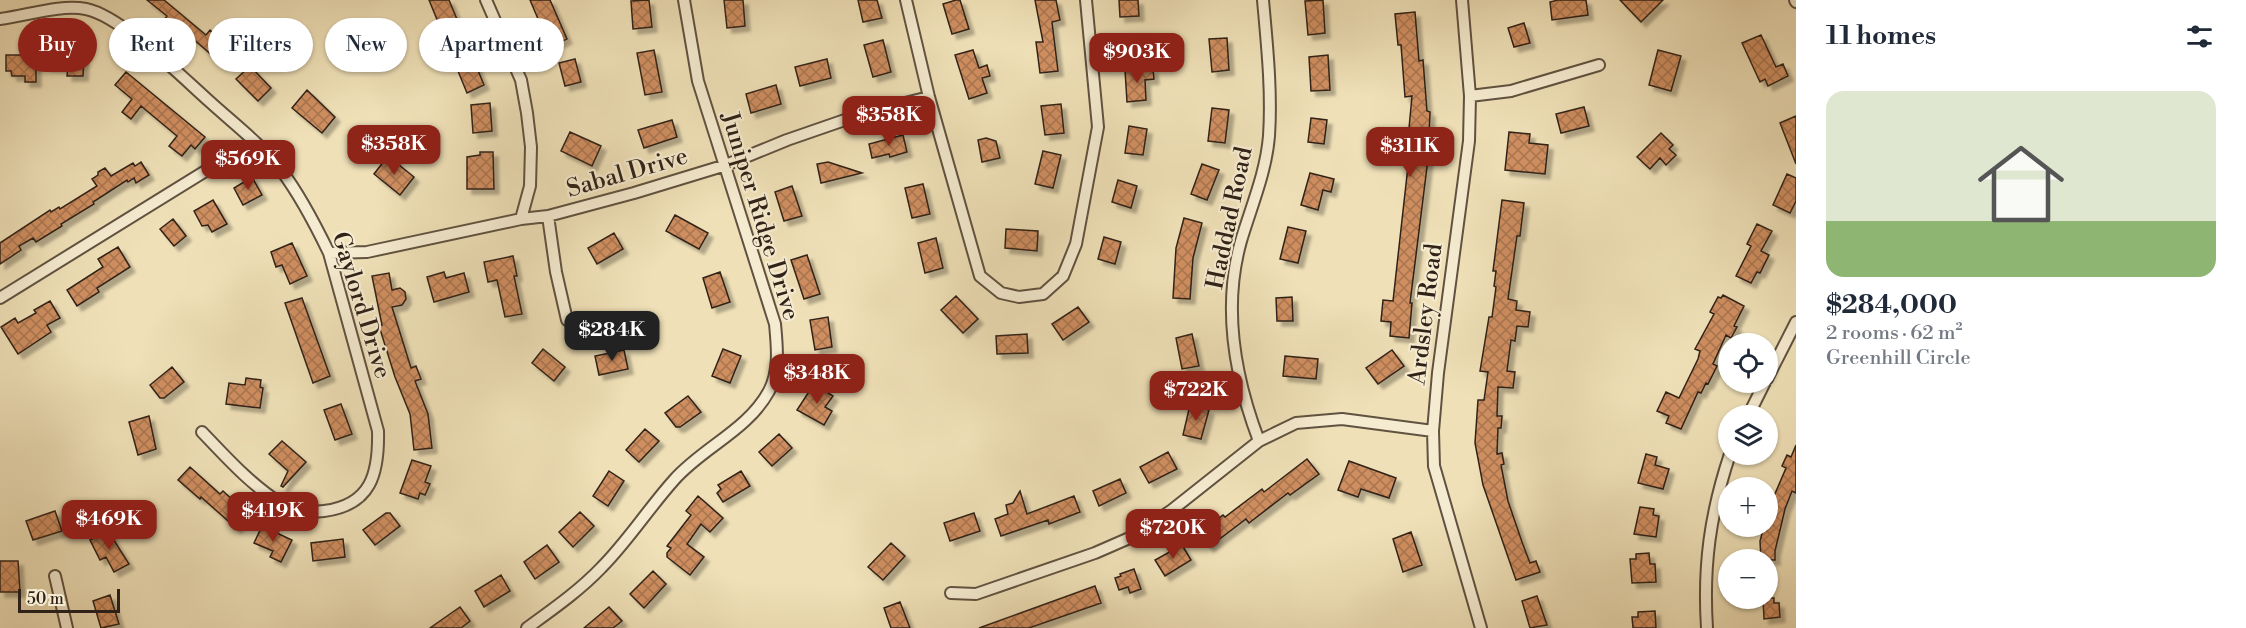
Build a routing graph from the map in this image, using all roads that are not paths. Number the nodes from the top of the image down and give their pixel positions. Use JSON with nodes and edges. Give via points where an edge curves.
{"nodes":[{"id":1,"x":486,"y":0,"type":"edge"},
{"id":2,"x":684,"y":0,"type":"edge"},
{"id":3,"x":906,"y":0,"type":"edge"},
{"id":4,"x":1086,"y":0,"type":"edge"},
{"id":5,"x":1263,"y":0,"type":"edge"},
{"id":6,"x":1462,"y":0,"type":"edge"},
{"id":7,"x":58,"y":5,"type":"edge"},
{"id":8,"x":0,"y":19,"type":"edge"},
{"id":9,"x":1599,"y":65,"type":"dead end"},
{"id":10,"x":1470,"y":96,"type":"junction"},
{"id":11,"x":929,"y":97,"type":"junction"},
{"id":12,"x":254,"y":141,"type":"junction"},
{"id":13,"x":726,"y":165,"type":"junction"},
{"id":14,"x":548,"y":216,"type":"junction"},
{"id":15,"x":521,"y":219,"type":"junction"},
{"id":16,"x":329,"y":253,"type":"junction"},
{"id":17,"x":0,"y":298,"type":"edge"},
{"id":18,"x":567,"y":320,"type":"dead end"},
{"id":19,"x":1796,"y":322,"type":"edge"},
{"id":20,"x":1778,"y":357,"type":"edge"},
{"id":21,"x":1433,"y":431,"type":"junction"},
{"id":22,"x":202,"y":432,"type":"dead end"},
{"id":23,"x":1259,"y":441,"type":"junction"},
{"id":24,"x":1726,"y":465,"type":"edge"},
{"id":25,"x":55,"y":576,"type":"dead end"},
{"id":26,"x":951,"y":593,"type":"dead end"},
{"id":27,"x":68,"y":628,"type":"edge"},
{"id":28,"x":527,"y":628,"type":"edge"},
{"id":29,"x":1481,"y":628,"type":"edge"},
{"id":30,"x":1707,"y":628,"type":"edge"}],
"edges":[{"from":1,"to":15,"type":"street","via":[[520,80],[527,113],[530,186]]},
{"from":2,"to":13,"type":"street","name":"Juniper Ridge Drive","via":[[698,81]]},
{"from":3,"to":11,"type":"street"},
{"from":4,"to":11,"type":"street","via":[[1098,127],[1076,244],[1063,276],[1043,294],[1019,297],[1000,293],[980,276]]},
{"from":5,"to":23,"type":"street","name":"Haddad Road","via":[[1269,136],[1260,181],[1240,243],[1231,294],[1235,355]]},
{"from":6,"to":10,"type":"street","name":"Ardsley Road"},
{"from":7,"to":8,"type":"street","name":"Gaylord Drive"},
{"from":7,"to":12,"type":"street","name":"Gaylord Drive","via":[[86,9],[145,44]]},
{"from":9,"to":10,"type":"street","via":[[1511,91]]},
{"from":10,"to":21,"type":"street","name":"Ardsley Road","via":[[1469,141]]},
{"from":11,"to":13,"type":"street","name":"Sabal Drive","via":[[865,113]]},
{"from":12,"to":16,"type":"street","name":"Gaylord Drive","via":[[281,170]]},
{"from":12,"to":17,"type":"street"},
{"from":13,"to":14,"type":"street","name":"Sabal Drive"},
{"from":13,"to":28,"type":"street","name":"Juniper Ridge Drive","via":[[775,324],[778,360],[771,388],[748,420],[674,479],[603,567]]},
{"from":14,"to":15,"type":"street","name":"Sabal Drive"},
{"from":14,"to":18,"type":"street"},
{"from":15,"to":16,"type":"street","name":"Sabal Drive","via":[[367,252]]},
{"from":16,"to":22,"type":"street","name":"Gaylord Drive","via":[[378,432],[379,457],[363,496],[342,508],[300,512],[281,504],[239,471]]},
{"from":19,"to":20,"type":"street"},
{"from":21,"to":23,"type":"street","via":[[1342,419],[1296,423]]},
{"from":21,"to":29,"type":"street","name":"Ardsley Road","via":[[1434,466]]},
{"from":23,"to":26,"type":"street","via":[[1134,536],[976,594]]},
{"from":24,"to":30,"type":"street","via":[[1707,549]]},
{"from":25,"to":27,"type":"street"}]}
